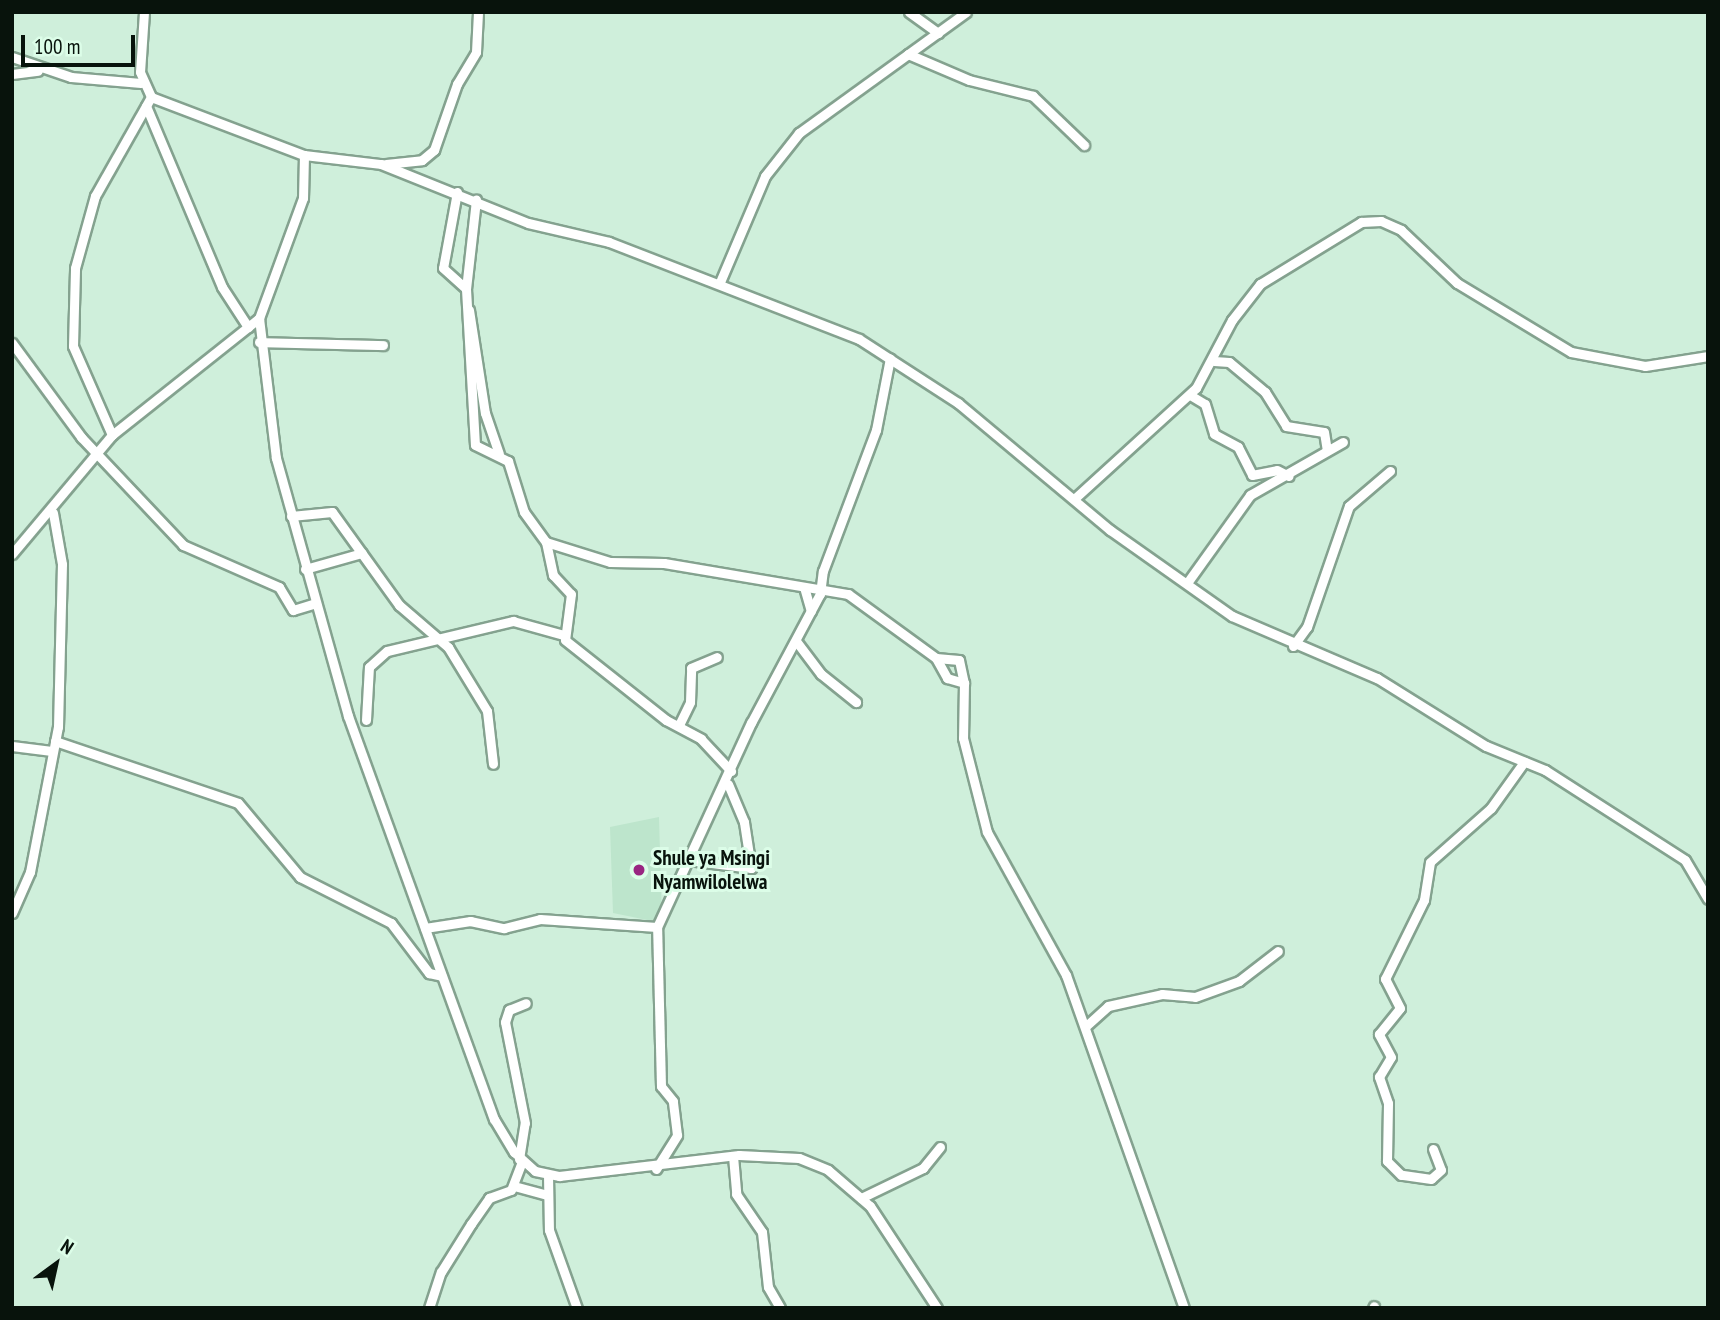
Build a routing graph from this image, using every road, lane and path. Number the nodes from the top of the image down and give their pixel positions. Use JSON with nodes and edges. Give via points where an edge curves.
{"nodes":[{"id":1,"x":145,"y":12,"type":"edge"},
{"id":2,"x":478,"y":12,"type":"edge"},
{"id":3,"x":909,"y":12,"type":"edge"},
{"id":4,"x":966,"y":12,"type":"edge"},
{"id":5,"x":938,"y":33,"type":"junction"},
{"id":6,"x":908,"y":54,"type":"junction"},
{"id":7,"x":12,"y":57,"type":"edge"},
{"id":8,"x":50,"y":72,"type":"junction"},
{"id":9,"x":12,"y":74,"type":"edge"},
{"id":10,"x":141,"y":83,"type":"junction"},
{"id":11,"x":151,"y":97,"type":"junction"},
{"id":12,"x":146,"y":106,"type":"junction"},
{"id":13,"x":1084,"y":145,"type":"dead end"},
{"id":14,"x":304,"y":155,"type":"junction"},
{"id":15,"x":381,"y":164,"type":"junction"},
{"id":16,"x":457,"y":192,"type":"junction"},
{"id":17,"x":476,"y":200,"type":"junction"},
{"id":18,"x":720,"y":282,"type":"junction"},
{"id":19,"x":466,"y":289,"type":"junction"},
{"id":20,"x":466,"y":302,"type":"junction"},
{"id":21,"x":259,"y":318,"type":"junction"},
{"id":22,"x":248,"y":327,"type":"junction"},
{"id":23,"x":259,"y":342,"type":"junction"},
{"id":24,"x":12,"y":343,"type":"edge"},
{"id":25,"x":383,"y":345,"type":"dead end"},
{"id":26,"x":1708,"y":356,"type":"edge"},
{"id":27,"x":890,"y":358,"type":"junction"},
{"id":28,"x":1214,"y":361,"type":"junction"},
{"id":29,"x":1190,"y":395,"type":"junction"},
{"id":30,"x":112,"y":435,"type":"junction"},
{"id":31,"x":1343,"y":442,"type":"dead end"},
{"id":32,"x":99,"y":450,"type":"junction"},
{"id":33,"x":1327,"y":450,"type":"junction"},
{"id":34,"x":499,"y":454,"type":"junction"},
{"id":35,"x":1390,"y":471,"type":"dead end"},
{"id":36,"x":1289,"y":476,"type":"junction"},
{"id":37,"x":1074,"y":499,"type":"junction"},
{"id":38,"x":53,"y":513,"type":"junction"},
{"id":39,"x":291,"y":516,"type":"junction"},
{"id":40,"x":546,"y":542,"type":"junction"},
{"id":41,"x":362,"y":553,"type":"junction"},
{"id":42,"x":12,"y":554,"type":"edge"},
{"id":43,"x":305,"y":569,"type":"junction"},
{"id":44,"x":1187,"y":583,"type":"junction"},
{"id":45,"x":804,"y":587,"type":"junction"},
{"id":46,"x":823,"y":588,"type":"junction"},
{"id":47,"x":313,"y":604,"type":"junction"},
{"id":48,"x":811,"y":611,"type":"junction"},
{"id":49,"x":564,"y":635,"type":"junction"},
{"id":50,"x":440,"y":639,"type":"junction"},
{"id":51,"x":796,"y":641,"type":"junction"},
{"id":52,"x":1293,"y":646,"type":"junction"},
{"id":53,"x":717,"y":657,"type":"dead end"},
{"id":54,"x":936,"y":658,"type":"junction"},
{"id":55,"x":964,"y":683,"type":"junction"},
{"id":56,"x":856,"y":702,"type":"dead end"},
{"id":57,"x":366,"y":720,"type":"dead end"},
{"id":58,"x":679,"y":725,"type":"junction"},
{"id":59,"x":12,"y":746,"type":"edge"},
{"id":60,"x":53,"y":746,"type":"junction"},
{"id":61,"x":1524,"y":762,"type":"junction"},
{"id":62,"x":493,"y":764,"type":"dead end"},
{"id":63,"x":731,"y":771,"type":"junction"},
{"id":64,"x":728,"y":784,"type":"junction"},
{"id":65,"x":688,"y":860,"type":"junction"},
{"id":66,"x":1708,"y":899,"type":"edge"},
{"id":67,"x":12,"y":913,"type":"edge"},
{"id":68,"x":657,"y":926,"type":"junction"},
{"id":69,"x":425,"y":928,"type":"junction"},
{"id":70,"x":1278,"y":951,"type":"dead end"},
{"id":71,"x":442,"y":975,"type":"junction"},
{"id":72,"x":526,"y":1003,"type":"dead end"},
{"id":73,"x":1086,"y":1026,"type":"junction"},
{"id":74,"x":940,"y":1147,"type":"dead end"},
{"id":75,"x":1433,"y":1149,"type":"dead end"},
{"id":76,"x":733,"y":1156,"type":"junction"},
{"id":77,"x":520,"y":1160,"type":"junction"},
{"id":78,"x":656,"y":1169,"type":"junction"},
{"id":79,"x":548,"y":1175,"type":"junction"},
{"id":80,"x":514,"y":1186,"type":"junction"},
{"id":81,"x":547,"y":1195,"type":"junction"},
{"id":82,"x":861,"y":1198,"type":"junction"},
{"id":83,"x":429,"y":1308,"type":"edge"},
{"id":84,"x":577,"y":1308,"type":"edge"},
{"id":85,"x":780,"y":1308,"type":"edge"},
{"id":86,"x":937,"y":1308,"type":"edge"},
{"id":87,"x":1184,"y":1308,"type":"edge"}],
"edges":[{"from":1,"to":10,"type":"street"},
{"from":2,"to":15,"type":"street","via":[[476,52],[434,150],[422,160]]},
{"from":3,"to":5,"type":"street"},
{"from":4,"to":5,"type":"street"},
{"from":5,"to":6,"type":"street"},
{"from":6,"to":13,"type":"street","via":[[969,80],[1033,96]]},
{"from":6,"to":18,"type":"street","via":[[817,118],[781,153],[755,197]]},
{"from":7,"to":8,"type":"street"},
{"from":8,"to":9,"type":"street"},
{"from":8,"to":10,"type":"street"},
{"from":10,"to":11,"type":"street"},
{"from":11,"to":12,"type":"street"},
{"from":11,"to":14,"type":"street"},
{"from":12,"to":22,"type":"street","via":[[222,287]]},
{"from":12,"to":30,"type":"street","via":[[90,207],[70,310],[73,346]]},
{"from":14,"to":15,"type":"street"},
{"from":14,"to":21,"type":"street","via":[[303,198]]},
{"from":15,"to":16,"type":"street"},
{"from":16,"to":17,"type":"street"},
{"from":16,"to":19,"type":"street","via":[[443,268]]},
{"from":17,"to":18,"type":"street"},
{"from":17,"to":19,"type":"street"},
{"from":18,"to":27,"type":"street","via":[[809,316]]},
{"from":19,"to":20,"type":"street"},
{"from":20,"to":34,"type":"street"},
{"from":20,"to":34,"type":"street","via":[[475,445]]},
{"from":21,"to":22,"type":"street"},
{"from":21,"to":23,"type":"street"},
{"from":22,"to":30,"type":"street"},
{"from":23,"to":25,"type":"street"},
{"from":23,"to":39,"type":"street"},
{"from":24,"to":32,"type":"street","via":[[81,437]]},
{"from":26,"to":28,"type":"street","via":[[1645,366],[1571,352],[1457,283],[1401,230],[1381,220],[1342,232],[1260,284],[1231,320]]},
{"from":27,"to":37,"type":"street","via":[[973,414]]},
{"from":27,"to":46,"type":"street","via":[[876,430],[823,570]]},
{"from":28,"to":29,"type":"street"},
{"from":28,"to":33,"type":"street","via":[[1232,364],[1265,392],[1286,426],[1324,432]]},
{"from":29,"to":36,"type":"street","via":[[1205,404],[1216,438],[1238,447],[1248,472]]},
{"from":29,"to":37,"type":"street"},
{"from":30,"to":32,"type":"street"},
{"from":31,"to":33,"type":"street"},
{"from":32,"to":38,"type":"street"},
{"from":32,"to":47,"type":"street","via":[[183,545],[279,587],[293,610]]},
{"from":33,"to":36,"type":"street"},
{"from":34,"to":40,"type":"street","via":[[508,461],[524,512]]},
{"from":35,"to":52,"type":"street","via":[[1349,506],[1307,627]]},
{"from":36,"to":44,"type":"street","via":[[1245,500]]},
{"from":37,"to":44,"type":"street"},
{"from":38,"to":42,"type":"street"},
{"from":38,"to":60,"type":"street","via":[[62,564]]},
{"from":39,"to":41,"type":"street","via":[[332,512]]},
{"from":39,"to":43,"type":"street"},
{"from":40,"to":45,"type":"street","via":[[610,562],[664,563]]},
{"from":40,"to":49,"type":"street","via":[[553,575],[574,601]]},
{"from":41,"to":43,"type":"street"},
{"from":41,"to":50,"type":"street","via":[[399,605]]},
{"from":43,"to":47,"type":"street"},
{"from":44,"to":52,"type":"street","via":[[1245,624]]},
{"from":45,"to":46,"type":"street"},
{"from":45,"to":48,"type":"street"},
{"from":46,"to":48,"type":"street"},
{"from":46,"to":54,"type":"street","via":[[872,606]]},
{"from":47,"to":69,"type":"street"},
{"from":48,"to":51,"type":"street"},
{"from":49,"to":50,"type":"street","via":[[513,621]]},
{"from":49,"to":58,"type":"street","via":[[616,683]]},
{"from":50,"to":57,"type":"street","via":[[387,651],[370,662]]},
{"from":50,"to":62,"type":"street","via":[[486,711]]},
{"from":51,"to":56,"type":"street","via":[[821,674]]},
{"from":51,"to":63,"type":"street"},
{"from":52,"to":61,"type":"street","via":[[1377,678]]},
{"from":53,"to":58,"type":"street","via":[[691,668],[690,702]]},
{"from":54,"to":55,"type":"street","via":[[947,678]]},
{"from":54,"to":55,"type":"street","via":[[959,660]]},
{"from":55,"to":73,"type":"street","via":[[963,738],[987,832],[1066,975]]},
{"from":58,"to":63,"type":"street"},
{"from":59,"to":60,"type":"street"},
{"from":60,"to":67,"type":"street","via":[[30,872]]},
{"from":60,"to":71,"type":"street","via":[[238,803],[300,877],[391,923],[429,973]]},
{"from":61,"to":66,"type":"street","via":[[1685,860]]},
{"from":61,"to":75,"type":"street","via":[[1491,807],[1430,862],[1424,900],[1385,979],[1400,1009],[1379,1034],[1391,1056],[1379,1077],[1388,1102],[1387,1161],[1401,1175],[1431,1179],[1441,1170]]},
{"from":63,"to":64,"type":"street"},
{"from":64,"to":65,"type":"street"},
{"from":64,"to":65,"type":"street","via":[[744,822],[751,868]]},
{"from":65,"to":68,"type":"street"},
{"from":68,"to":69,"type":"street","via":[[540,919],[504,928],[470,921]]},
{"from":68,"to":78,"type":"street","via":[[661,1086],[673,1101],[677,1135]]},
{"from":69,"to":71,"type":"street"},
{"from":70,"to":73,"type":"street","via":[[1239,982],[1195,997],[1162,994],[1108,1006]]},
{"from":71,"to":77,"type":"street","via":[[494,1119]]},
{"from":72,"to":77,"type":"street","via":[[509,1010],[505,1022],[526,1123]]},
{"from":73,"to":87,"type":"street","via":[[1135,1184]]},
{"from":74,"to":82,"type":"street","via":[[923,1168]]},
{"from":76,"to":78,"type":"street"},
{"from":76,"to":82,"type":"street","via":[[799,1158],[828,1170]]},
{"from":76,"to":85,"type":"street","via":[[736,1194],[762,1232],[768,1287]]},
{"from":77,"to":79,"type":"street"},
{"from":77,"to":80,"type":"street"},
{"from":78,"to":79,"type":"street"},
{"from":79,"to":81,"type":"street"},
{"from":80,"to":81,"type":"street"},
{"from":80,"to":83,"type":"street","via":[[489,1198],[441,1272]]},
{"from":81,"to":84,"type":"street","via":[[549,1230]]},
{"from":82,"to":86,"type":"street"}]}
